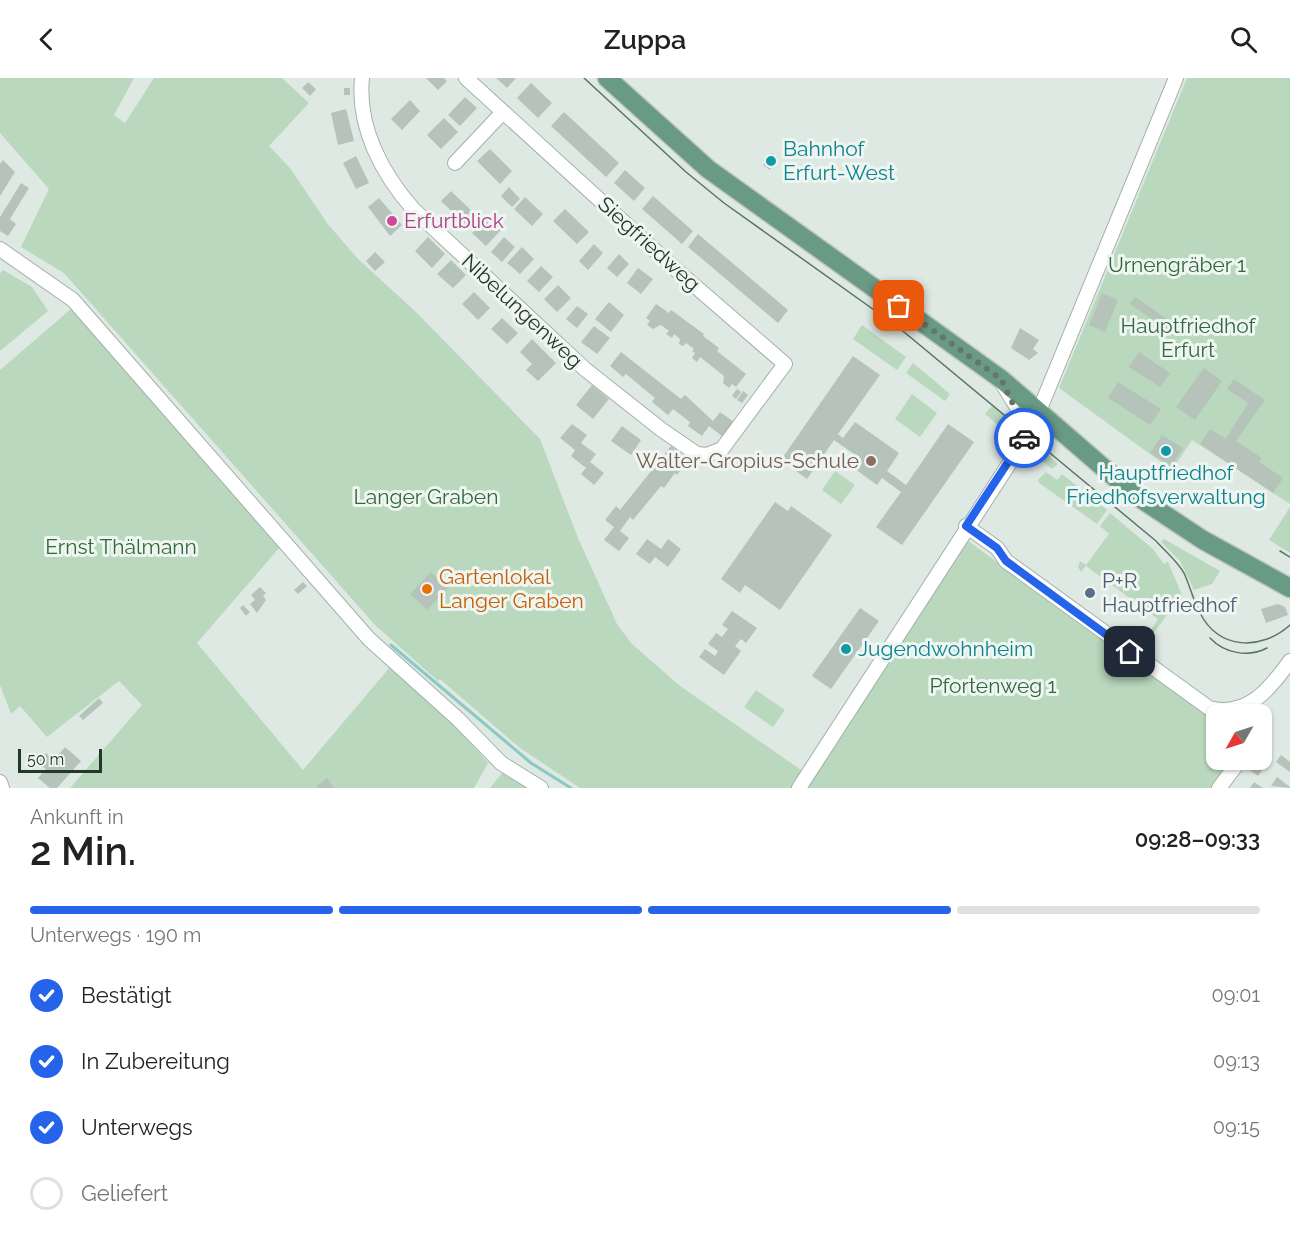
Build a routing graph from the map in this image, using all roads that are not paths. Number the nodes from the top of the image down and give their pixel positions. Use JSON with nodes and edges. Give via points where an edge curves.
{"nodes":[{"id":1,"x":362,"y":78,"type":"edge"},
{"id":2,"x":466,"y":78,"type":"edge"},
{"id":3,"x":607,"y":78,"type":"edge"},
{"id":4,"x":1176,"y":78,"type":"edge"},
{"id":5,"x":503,"y":112,"type":"junction"},
{"id":6,"x":455,"y":164,"type":"dead end"},
{"id":7,"x":0,"y":249,"type":"edge"},
{"id":8,"x":1001,"y":379,"type":"junction"},
{"id":9,"x":1038,"y":411,"type":"junction"},
{"id":10,"x":747,"y":417,"type":"joint"},
{"id":11,"x":966,"y":526,"type":"junction"},
{"id":12,"x":1290,"y":588,"type":"edge"},
{"id":13,"x":1290,"y":661,"type":"edge"},
{"id":14,"x":1257,"y":704,"type":"edge"},
{"id":15,"x":1206,"y":705,"type":"edge"},
{"id":16,"x":1233,"y":770,"type":"edge"},
{"id":17,"x":0,"y":782,"type":"edge"},
{"id":18,"x":2,"y":788,"type":"edge"},
{"id":19,"x":541,"y":788,"type":"edge"},
{"id":20,"x":799,"y":788,"type":"edge"},
{"id":21,"x":1219,"y":788,"type":"edge"}],
"edges":[{"from":1,"to":10,"type":"street","name":"Nibelungenweg","via":[[368,132],[389,179],[424,220],[586,370],[697,454],[722,449]]},
{"from":2,"to":5,"type":"street","name":"Siegfriedweg"},
{"from":3,"to":8,"type":"main road","via":[[734,189]]},
{"from":4,"to":9,"type":"street"},
{"from":5,"to":6,"type":"street"},
{"from":5,"to":10,"type":"street","name":"Siegfriedweg","via":[[785,364]]},
{"from":7,"to":19,"type":"street","via":[[73,300],[369,639],[501,763]]},
{"from":8,"to":9,"type":"main road"},
{"from":8,"to":11,"type":"street","via":[[1023,415],[1026,430],[1020,447]]},
{"from":9,"to":12,"type":"main road","via":[[1135,495],[1203,540]]},
{"from":11,"to":15,"type":"street","via":[[997,548],[1006,561]]},
{"from":11,"to":20,"type":"street"},
{"from":13,"to":14,"type":"street"},
{"from":16,"to":21,"type":"street"},
{"from":17,"to":18,"type":"street"}]}
